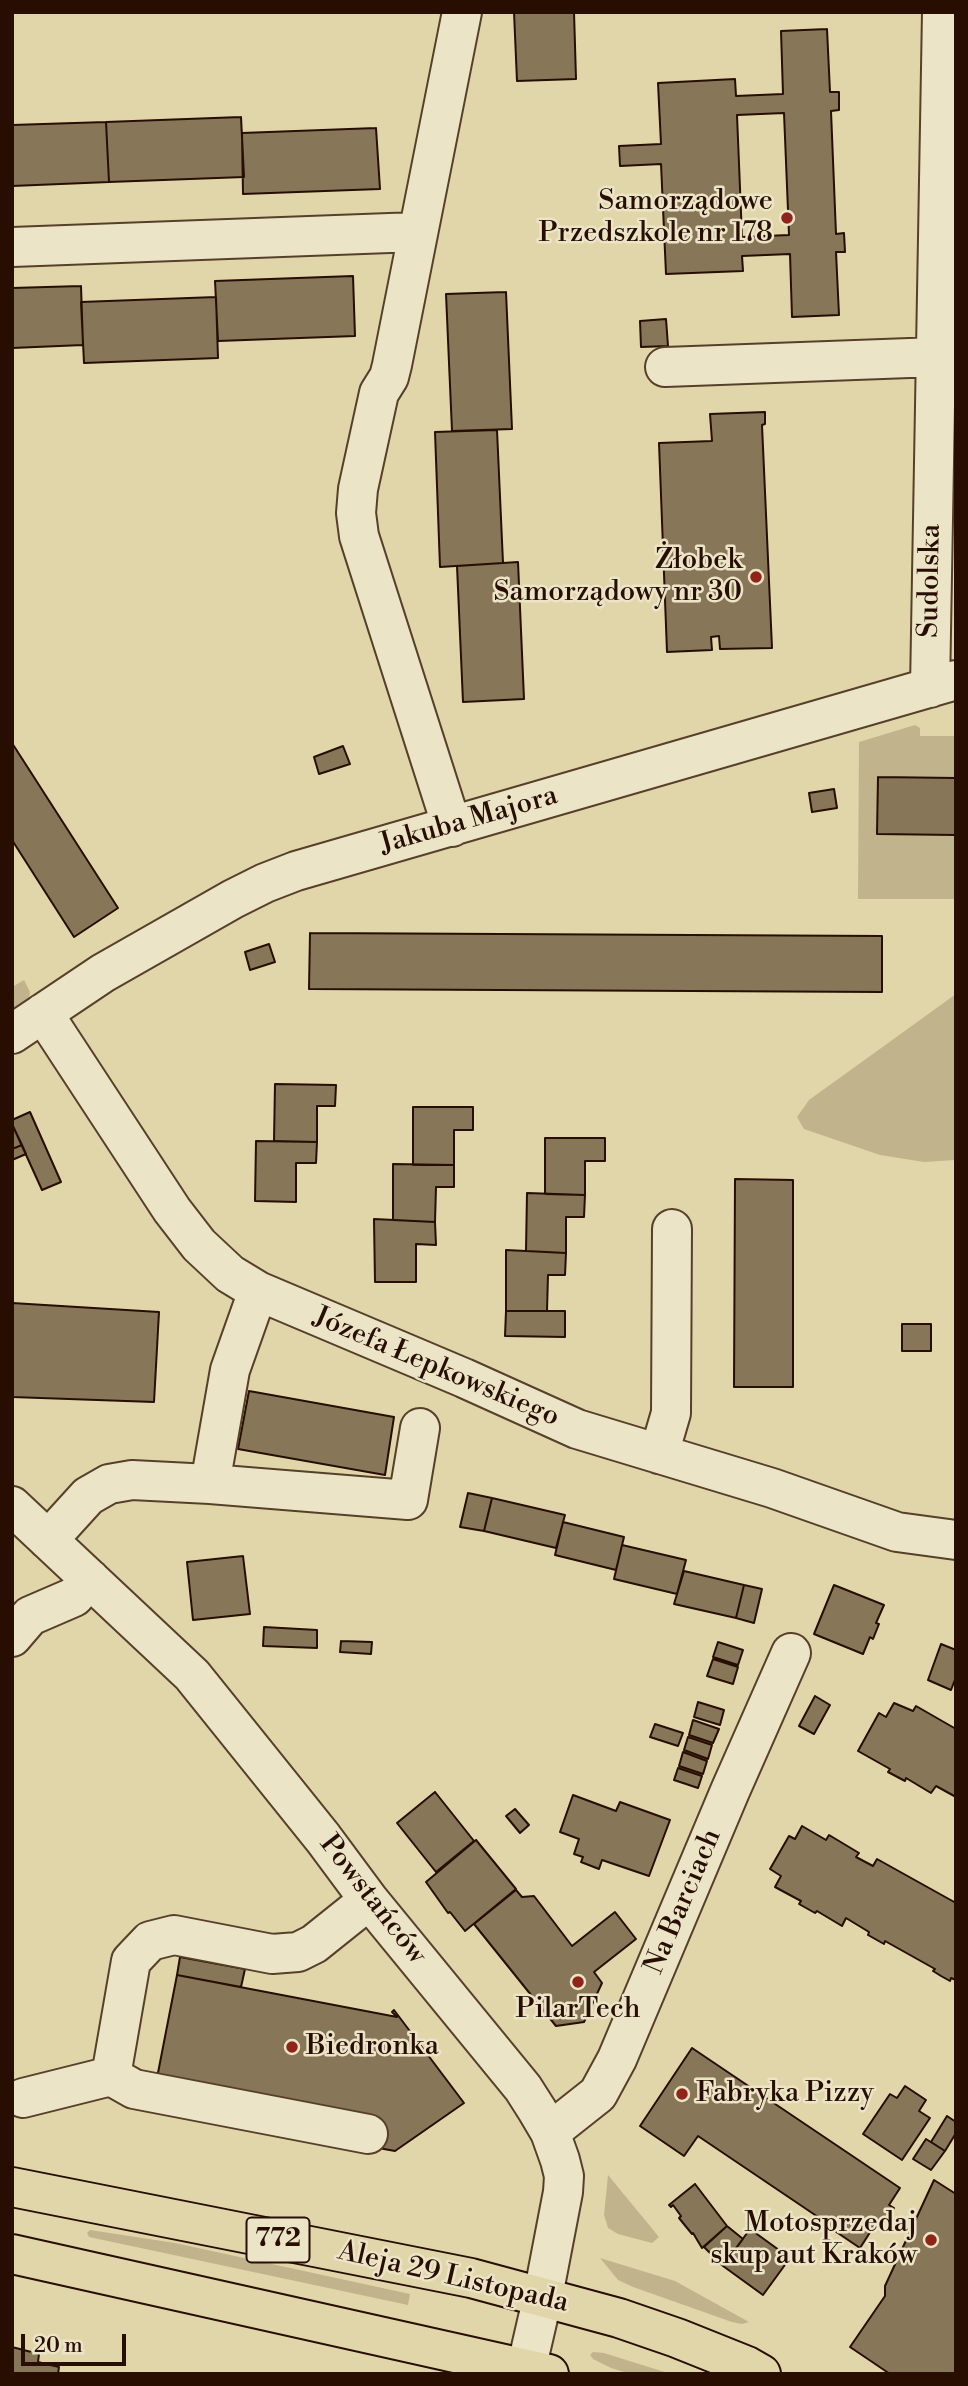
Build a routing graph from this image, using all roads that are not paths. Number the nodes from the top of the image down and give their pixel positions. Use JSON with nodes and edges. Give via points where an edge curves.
{"nodes":[{"id":1,"x":461,"y":12,"type":"edge"},
{"id":2,"x":942,"y":12,"type":"edge"},
{"id":3,"x":418,"y":232,"type":"junction"},
{"id":4,"x":12,"y":247,"type":"edge"},
{"id":5,"x":937,"y":357,"type":"junction"},
{"id":6,"x":666,"y":367,"type":"dead end"},
{"id":7,"x":943,"y":684,"type":"edge"},
{"id":8,"x":452,"y":827,"type":"junction"},
{"id":9,"x":43,"y":1013,"type":"junction"},
{"id":10,"x":12,"y":1034,"type":"edge"},
{"id":11,"x":671,"y":1229,"type":"dead end"},
{"id":12,"x":258,"y":1291,"type":"junction"},
{"id":13,"x":420,"y":1428,"type":"dead end"},
{"id":14,"x":659,"y":1454,"type":"junction"},
{"id":15,"x":210,"y":1484,"type":"junction"},
{"id":16,"x":12,"y":1506,"type":"edge"},
{"id":17,"x":956,"y":1540,"type":"edge"},
{"id":18,"x":48,"y":1541,"type":"junction"},
{"id":19,"x":90,"y":1579,"type":"junction"},
{"id":20,"x":13,"y":1634,"type":"edge"},
{"id":21,"x":791,"y":1653,"type":"dead end"},
{"id":22,"x":369,"y":1899,"type":"junction"},
{"id":23,"x":111,"y":2076,"type":"junction"},
{"id":24,"x":23,"y":2098,"type":"dead end"},
{"id":25,"x":550,"y":2132,"type":"junction"},
{"id":26,"x":368,"y":2134,"type":"dead end"},
{"id":27,"x":12,"y":2188,"type":"edge"},
{"id":28,"x":12,"y":2254,"type":"edge"},
{"id":29,"x":543,"y":2296,"type":"junction"},
{"id":30,"x":533,"y":2372,"type":"edge"},
{"id":31,"x":761,"y":2374,"type":"edge"}],
"edges":[{"from":1,"to":3,"type":"street"},
{"from":2,"to":5,"type":"street","name":"Sudolska"},
{"from":3,"to":4,"type":"street"},
{"from":3,"to":8,"type":"street","via":[[356,513],[359,536]]},
{"from":5,"to":6,"type":"street"},
{"from":5,"to":7,"type":"street","name":"Sudolska"},
{"from":7,"to":8,"type":"street","name":"Jakuba Majora"},
{"from":8,"to":9,"type":"street","name":"Jakuba Majora","via":[[265,883],[103,973]]},
{"from":9,"to":10,"type":"street","name":"Jakuba Majora"},
{"from":9,"to":12,"type":"street","name":"Józefa Łepkowskiego","via":[[199,1245],[230,1274]]},
{"from":11,"to":14,"type":"street","via":[[671,1412]]},
{"from":12,"to":14,"type":"street","name":"Józefa Łepkowskiego","via":[[577,1429]]},
{"from":12,"to":15,"type":"street","via":[[230,1370]]},
{"from":13,"to":15,"type":"street","via":[[408,1500]]},
{"from":14,"to":17,"type":"street","name":"Józefa Łepkowskiego","via":[[897,1532]]},
{"from":15,"to":18,"type":"street","via":[[132,1480],[109,1484],[88,1496]]},
{"from":16,"to":18,"type":"street","name":"Powstańców"},
{"from":18,"to":19,"type":"street","name":"Powstańców"},
{"from":19,"to":20,"type":"street","via":[[74,1597],[30,1616]]},
{"from":19,"to":22,"type":"street","name":"Powstańców","via":[[192,1675]]},
{"from":21,"to":25,"type":"street","name":"Na Barciach","via":[[617,2059],[598,2094]]},
{"from":22,"to":23,"type":"street","via":[[298,1952],[272,1954],[174,1935],[150,1941],[131,1961]]},
{"from":22,"to":25,"type":"street","name":"Powstańców","via":[[523,2088]]},
{"from":23,"to":24,"type":"street"},
{"from":23,"to":26,"type":"street","via":[[134,2089]]},
{"from":25,"to":29,"type":"street","name":"Powstańców","via":[[564,2176]]},
{"from":27,"to":29,"type":"main road","name":"Aleja 29 Listopada","number":"772"},
{"from":28,"to":30,"type":"main road","number":"772"},
{"from":29,"to":30,"type":"street","name":"Powstańców"},
{"from":29,"to":31,"type":"main road","name":"Aleja 29 Listopada","number":"772","via":[[677,2338]]}]}
